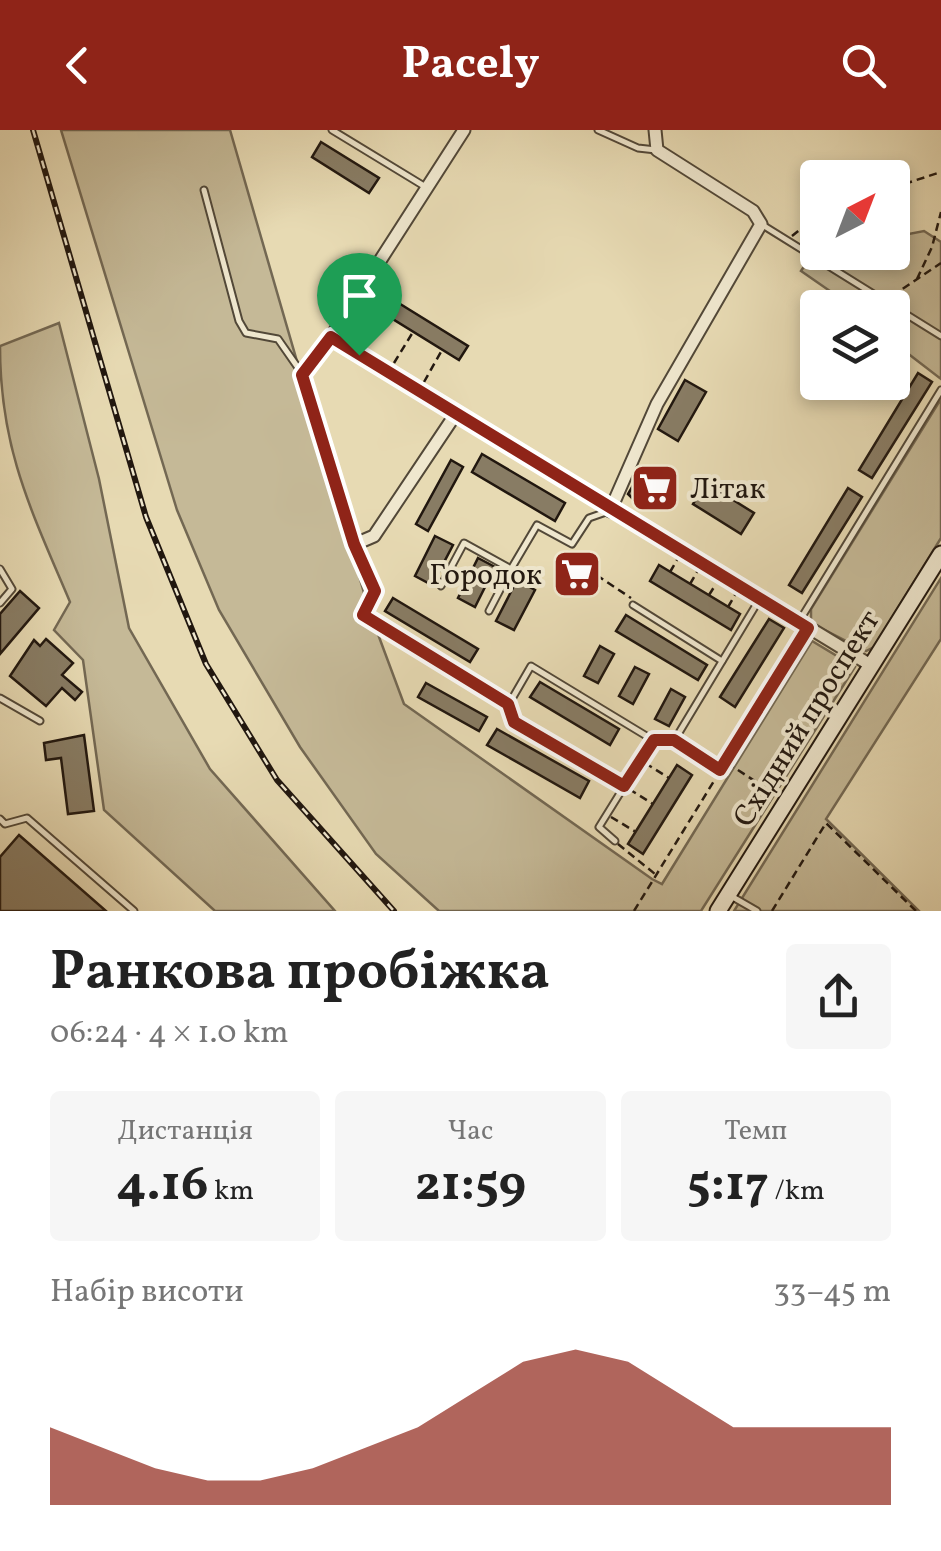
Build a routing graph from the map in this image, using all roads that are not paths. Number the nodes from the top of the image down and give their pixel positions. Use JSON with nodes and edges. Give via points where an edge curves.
{"nodes":[{"id":1,"x":332,"y":130,"type":"edge"},
{"id":2,"x":464,"y":130,"type":"edge"},
{"id":3,"x":598,"y":130,"type":"edge"},
{"id":4,"x":655,"y":130,"type":"edge"},
{"id":5,"x":608,"y":132,"type":"edge"},
{"id":6,"x":656,"y":150,"type":"junction"},
{"id":7,"x":426,"y":188,"type":"junction"},
{"id":8,"x":204,"y":190,"type":"dead end"},
{"id":9,"x":761,"y":224,"type":"junction"},
{"id":10,"x":941,"y":336,"type":"edge"},
{"id":11,"x":331,"y":337,"type":"junction"},
{"id":12,"x":302,"y":375,"type":"junction"},
{"id":13,"x":941,"y":390,"type":"edge"},
{"id":14,"x":455,"y":416,"type":"junction"},
{"id":15,"x":610,"y":511,"type":"junction"},
{"id":16,"x":354,"y":544,"type":"junction"},
{"id":17,"x":941,"y":554,"type":"edge"},
{"id":18,"x":0,"y":569,"type":"edge"},
{"id":19,"x":511,"y":569,"type":"junction"},
{"id":20,"x":441,"y":586,"type":"dead end"},
{"id":21,"x":759,"y":600,"type":"junction"},
{"id":22,"x":0,"y":603,"type":"edge"},
{"id":23,"x":633,"y":605,"type":"road end"},
{"id":24,"x":490,"y":612,"type":"dead end"},
{"id":25,"x":363,"y":615,"type":"joint"},
{"id":26,"x":803,"y":626,"type":"junction"},
{"id":27,"x":722,"y":661,"type":"junction"},
{"id":28,"x":872,"y":666,"type":"junction"},
{"id":29,"x":0,"y":698,"type":"edge"},
{"id":30,"x":508,"y":704,"type":"junction"},
{"id":31,"x":40,"y":722,"type":"dead end"},
{"id":32,"x":654,"y":740,"type":"junction"},
{"id":33,"x":624,"y":786,"type":"junction"},
{"id":34,"x":2,"y":824,"type":"edge"},
{"id":35,"x":615,"y":841,"type":"road end"},
{"id":36,"x":728,"y":895,"type":"junction"},
{"id":37,"x":134,"y":911,"type":"edge"},
{"id":38,"x":718,"y":911,"type":"edge"},
{"id":39,"x":757,"y":911,"type":"edge"}],
"edges":[{"from":1,"to":7,"type":"lane"},
{"from":2,"to":7,"type":"street"},
{"from":3,"to":5,"type":"lane"},
{"from":4,"to":6,"type":"street"},
{"from":5,"to":6,"type":"lane"},
{"from":6,"to":9,"type":"street","via":[[753,211]]},
{"from":7,"to":11,"type":"street"},
{"from":8,"to":12,"type":"lane","via":[[239,321],[246,333],[278,339]]},
{"from":9,"to":10,"type":"lane"},
{"from":9,"to":15,"type":"street","via":[[657,404]]},
{"from":11,"to":12,"type":"street"},
{"from":11,"to":14,"type":"street"},
{"from":12,"to":16,"type":"street"},
{"from":13,"to":26,"type":"lane"},
{"from":14,"to":15,"type":"street"},
{"from":14,"to":16,"type":"street","via":[[374,536]]},
{"from":15,"to":19,"type":"lane","via":[[589,518],[572,544],[537,525]]},
{"from":15,"to":21,"type":"street"},
{"from":16,"to":25,"type":"street","via":[[375,591]]},
{"from":17,"to":28,"type":"main road","name":"Східний проспект"},
{"from":18,"to":22,"type":"lane","via":[[12,589]]},
{"from":19,"to":20,"type":"lane","via":[[464,543]]},
{"from":19,"to":24,"type":"lane"},
{"from":21,"to":26,"type":"street"},
{"from":21,"to":27,"type":"lane"},
{"from":23,"to":27,"type":"lane"},
{"from":25,"to":30,"type":"lane"},
{"from":26,"to":28,"type":"street"},
{"from":27,"to":32,"type":"lane","via":[[674,740]]},
{"from":28,"to":36,"type":"main road","name":"Східний проспект"},
{"from":29,"to":31,"type":"lane"},
{"from":30,"to":32,"type":"lane","via":[[531,666]]},
{"from":30,"to":33,"type":"lane","via":[[514,722]]},
{"from":32,"to":33,"type":"lane"},
{"from":33,"to":35,"type":"lane","via":[[598,827]]},
{"from":34,"to":37,"type":"lane","via":[[27,818]]},
{"from":36,"to":38,"type":"main road","name":"Східний проспект"},
{"from":36,"to":39,"type":"lane"}]}
